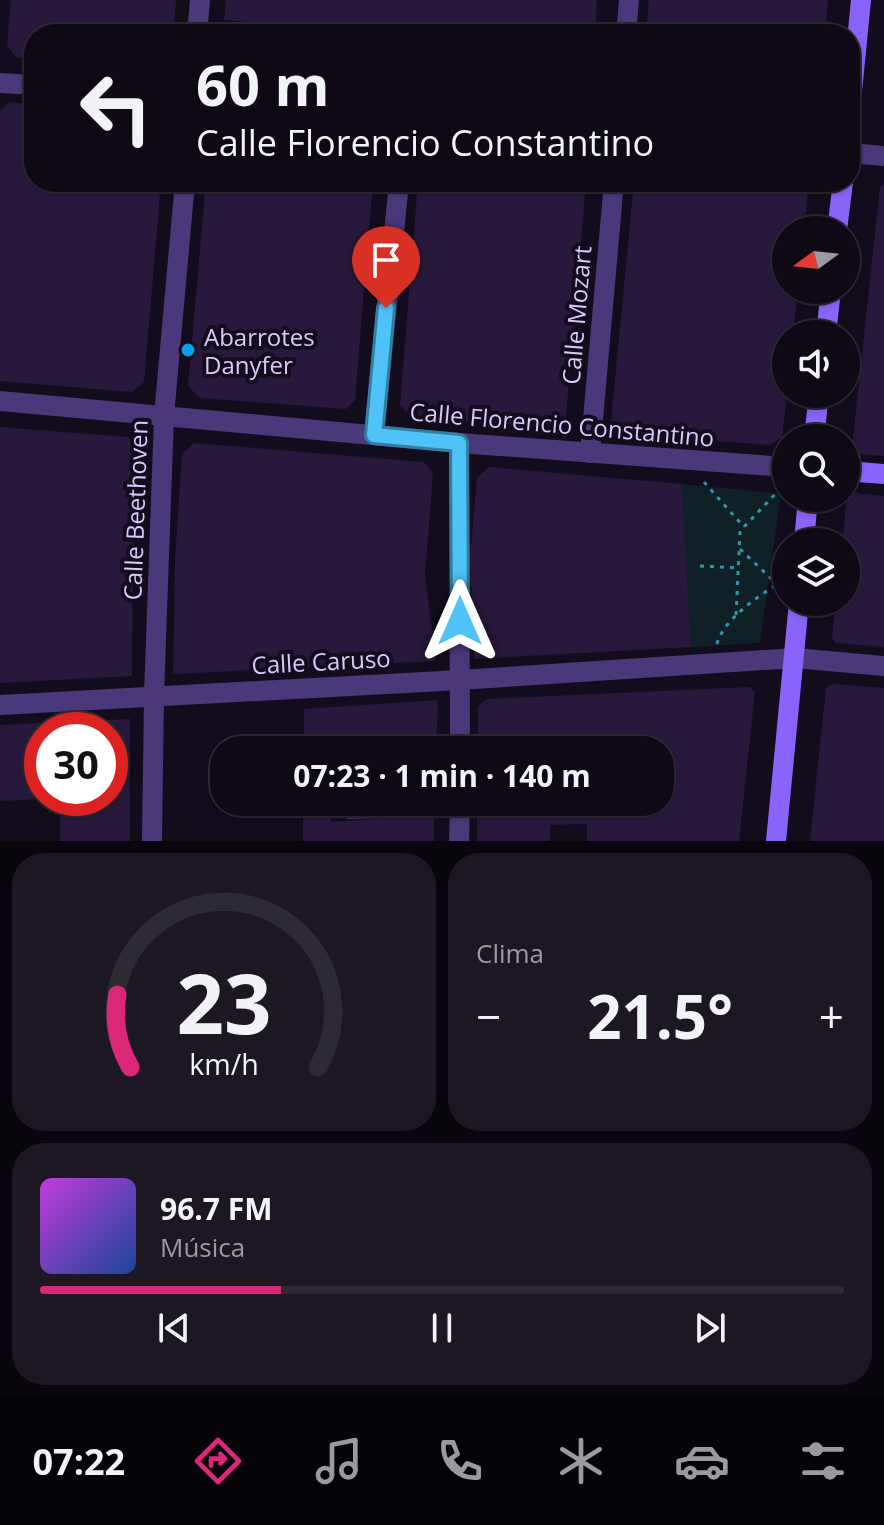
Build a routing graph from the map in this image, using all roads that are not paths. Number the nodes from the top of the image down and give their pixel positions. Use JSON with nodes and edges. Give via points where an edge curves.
{"nodes":[{"id":1,"x":200,"y":0,"type":"edge"},
{"id":2,"x":629,"y":0,"type":"edge"},
{"id":3,"x":861,"y":0,"type":"edge"},
{"id":4,"x":198,"y":24,"type":"edge"},
{"id":5,"x":627,"y":24,"type":"edge"},
{"id":6,"x":859,"y":24,"type":"edge"},
{"id":7,"x":0,"y":83,"type":"edge"},
{"id":8,"x":24,"y":84,"type":"edge"},
{"id":9,"x":860,"y":154,"type":"edge"},
{"id":10,"x":884,"y":156,"type":"edge"},
{"id":11,"x":184,"y":192,"type":"edge"},
{"id":12,"x":398,"y":192,"type":"edge"},
{"id":13,"x":613,"y":192,"type":"edge"},
{"id":14,"x":842,"y":192,"type":"edge"},
{"id":15,"x":839,"y":216,"type":"edge"},
{"id":16,"x":0,"y":401,"type":"edge"},
{"id":17,"x":164,"y":416,"type":"junction"},
{"id":18,"x":374,"y":435,"type":"junction"},
{"id":19,"x":459,"y":443,"type":"junction"},
{"id":20,"x":590,"y":453,"type":"junction"},
{"id":21,"x":772,"y":466,"type":"edge"},
{"id":22,"x":860,"y":472,"type":"edge"},
{"id":23,"x":884,"y":474,"type":"edge"},
{"id":24,"x":798,"y":616,"type":"edge"},
{"id":25,"x":795,"y":658,"type":"junction"},
{"id":26,"x":884,"y":666,"type":"edge"},
{"id":27,"x":460,"y":680,"type":"junction"},
{"id":28,"x":154,"y":696,"type":"junction"},
{"id":29,"x":0,"y":705,"type":"edge"},
{"id":30,"x":460,"y":736,"type":"edge"},
{"id":31,"x":460,"y":816,"type":"edge"},
{"id":32,"x":152,"y":841,"type":"edge"},
{"id":33,"x":459,"y":841,"type":"edge"},
{"id":34,"x":776,"y":841,"type":"edge"}],
"edges":[{"from":1,"to":4,"type":"street"},
{"from":2,"to":5,"type":"street"},
{"from":3,"to":6,"type":"street"},
{"from":7,"to":8,"type":"street"},
{"from":9,"to":10,"type":"street"},
{"from":11,"to":17,"type":"street","name":"Calle Beethoven"},
{"from":12,"to":18,"type":"street"},
{"from":13,"to":20,"type":"street","name":"Calle Mozart"},
{"from":14,"to":15,"type":"street"},
{"from":16,"to":17,"type":"street","name":"Calle Florencio Constantino"},
{"from":17,"to":18,"type":"street","name":"Calle Florencio Constantino"},
{"from":17,"to":28,"type":"street","name":"Calle Beethoven"},
{"from":18,"to":19,"type":"street","name":"Calle Florencio Constantino"},
{"from":19,"to":20,"type":"street","name":"Calle Florencio Constantino"},
{"from":19,"to":27,"type":"street"},
{"from":20,"to":21,"type":"street","name":"Calle Florencio Constantino"},
{"from":22,"to":23,"type":"street"},
{"from":24,"to":25,"type":"street"},
{"from":25,"to":26,"type":"street","name":"Calle Caruso"},
{"from":25,"to":27,"type":"street","name":"Calle Caruso"},
{"from":25,"to":34,"type":"street"},
{"from":27,"to":28,"type":"street","name":"Calle Caruso"},
{"from":27,"to":30,"type":"street"},
{"from":28,"to":29,"type":"street","name":"Calle Caruso"},
{"from":28,"to":32,"type":"street","name":"Calle Beethoven"},
{"from":31,"to":33,"type":"street"}]}
